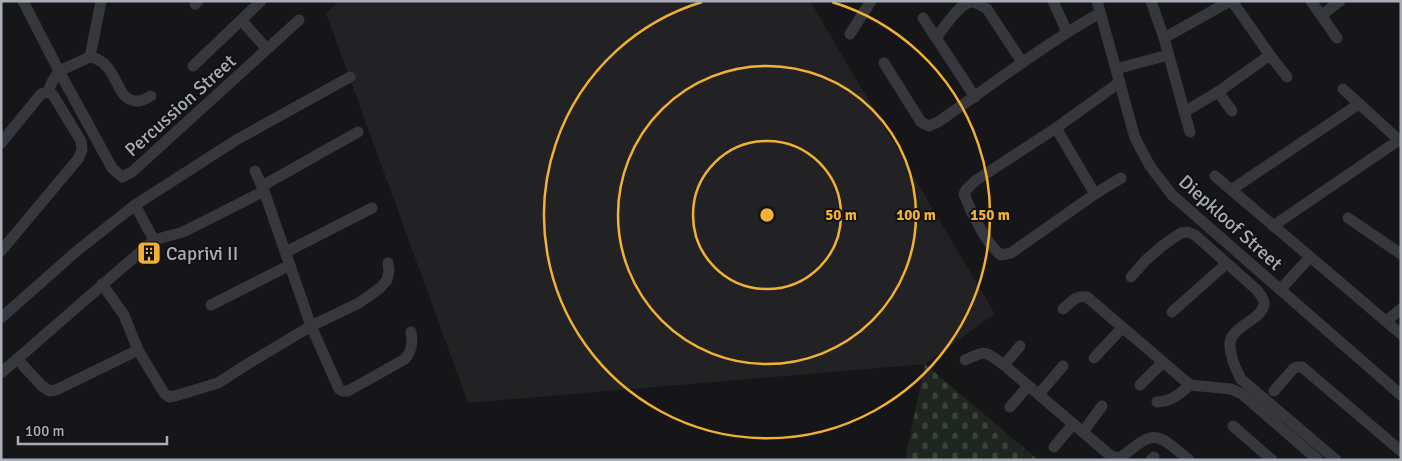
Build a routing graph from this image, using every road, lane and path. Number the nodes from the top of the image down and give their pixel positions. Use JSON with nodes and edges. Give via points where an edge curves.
{"nodes":[{"id":1,"x":23,"y":1,"type":"edge"},
{"id":2,"x":101,"y":1,"type":"edge"},
{"id":3,"x":1053,"y":1,"type":"edge"},
{"id":4,"x":1097,"y":1,"type":"edge"},
{"id":5,"x":1150,"y":1,"type":"edge"},
{"id":6,"x":1231,"y":1,"type":"edge"},
{"id":7,"x":1312,"y":1,"type":"edge"},
{"id":8,"x":1340,"y":1,"type":"edge"},
{"id":9,"x":260,"y":2,"type":"edge"},
{"id":10,"x":865,"y":3,"type":"edge"},
{"id":11,"x":1100,"y":13,"type":"junction"},
{"id":12,"x":1322,"y":15,"type":"junction"},
{"id":13,"x":923,"y":18,"type":"dead end"},
{"id":14,"x":242,"y":20,"type":"junction"},
{"id":15,"x":299,"y":20,"type":"dead end"},
{"id":16,"x":1067,"y":32,"type":"junction"},
{"id":17,"x":850,"y":34,"type":"dead end"},
{"id":18,"x":936,"y":38,"type":"junction"},
{"id":19,"x":1164,"y":38,"type":"junction"},
{"id":20,"x":1337,"y":38,"type":"dead end"},
{"id":21,"x":267,"y":49,"type":"junction"},
{"id":22,"x":1270,"y":55,"type":"junction"},
{"id":23,"x":1168,"y":56,"type":"junction"},
{"id":24,"x":90,"y":58,"type":"junction"},
{"id":25,"x":1022,"y":62,"type":"junction"},
{"id":26,"x":884,"y":63,"type":"dead end"},
{"id":27,"x":194,"y":66,"type":"dead end"},
{"id":28,"x":1116,"y":69,"type":"junction"},
{"id":29,"x":59,"y":71,"type":"junction"},
{"id":30,"x":350,"y":77,"type":"dead end"},
{"id":31,"x":1287,"y":77,"type":"dead end"},
{"id":32,"x":1120,"y":82,"type":"junction"},
{"id":33,"x":50,"y":87,"type":"junction"},
{"id":34,"x":1343,"y":90,"type":"dead end"},
{"id":35,"x":1218,"y":92,"type":"junction"},
{"id":36,"x":151,"y":96,"type":"dead end"},
{"id":37,"x":975,"y":97,"type":"junction"},
{"id":38,"x":1359,"y":104,"type":"junction"},
{"id":39,"x":1232,"y":110,"type":"dead end"},
{"id":40,"x":1184,"y":112,"type":"junction"},
{"id":41,"x":1056,"y":128,"type":"junction"},
{"id":42,"x":358,"y":132,"type":"dead end"},
{"id":43,"x":1190,"y":132,"type":"dead end"},
{"id":44,"x":1400,"y":141,"type":"edge"},
{"id":45,"x":1,"y":143,"type":"edge"},
{"id":46,"x":255,"y":171,"type":"dead end"},
{"id":47,"x":1215,"y":176,"type":"dead end"},
{"id":48,"x":1121,"y":178,"type":"dead end"},
{"id":49,"x":263,"y":188,"type":"junction"},
{"id":50,"x":1231,"y":190,"type":"junction"},
{"id":51,"x":1096,"y":194,"type":"junction"},
{"id":52,"x":135,"y":205,"type":"junction"},
{"id":53,"x":372,"y":208,"type":"dead end"},
{"id":54,"x":1348,"y":218,"type":"dead end"},
{"id":55,"x":1273,"y":226,"type":"junction"},
{"id":56,"x":1401,"y":239,"type":"edge"},
{"id":57,"x":154,"y":240,"type":"junction"},
{"id":58,"x":1391,"y":246,"type":"junction"},
{"id":59,"x":1,"y":251,"type":"edge"},
{"id":60,"x":286,"y":252,"type":"junction"},
{"id":61,"x":1401,"y":254,"type":"edge"},
{"id":62,"x":1310,"y":257,"type":"junction"},
{"id":63,"x":388,"y":263,"type":"dead end"},
{"id":64,"x":1226,"y":264,"type":"junction"},
{"id":65,"x":290,"y":265,"type":"junction"},
{"id":66,"x":1131,"y":277,"type":"dead end"},
{"id":67,"x":102,"y":284,"type":"junction"},
{"id":68,"x":1280,"y":290,"type":"junction"},
{"id":69,"x":211,"y":305,"type":"dead end"},
{"id":70,"x":1063,"y":309,"type":"dead end"},
{"id":71,"x":1401,"y":309,"type":"edge"},
{"id":72,"x":1172,"y":312,"type":"dead end"},
{"id":73,"x":1,"y":318,"type":"edge"},
{"id":74,"x":1386,"y":321,"type":"junction"},
{"id":75,"x":311,"y":326,"type":"junction"},
{"id":76,"x":1122,"y":328,"type":"junction"},
{"id":77,"x":412,"y":332,"type":"dead end"},
{"id":78,"x":1401,"y":334,"type":"edge"},
{"id":79,"x":1020,"y":346,"type":"dead end"},
{"id":80,"x":138,"y":350,"type":"junction"},
{"id":81,"x":1094,"y":358,"type":"dead end"},
{"id":82,"x":17,"y":359,"type":"junction"},
{"id":83,"x":964,"y":360,"type":"dead end"},
{"id":84,"x":1163,"y":362,"type":"junction"},
{"id":85,"x":1004,"y":365,"type":"junction"},
{"id":86,"x":1063,"y":366,"type":"dead end"},
{"id":87,"x":1,"y":373,"type":"edge"},
{"id":88,"x":1140,"y":385,"type":"dead end"},
{"id":89,"x":1190,"y":385,"type":"junction"},
{"id":90,"x":1028,"y":386,"type":"junction"},
{"id":91,"x":1274,"y":391,"type":"dead end"},
{"id":92,"x":1039,"y":394,"type":"junction"},
{"id":93,"x":1401,"y":395,"type":"edge"},
{"id":94,"x":1157,"y":402,"type":"dead end"},
{"id":95,"x":1102,"y":406,"type":"dead end"},
{"id":96,"x":1010,"y":407,"type":"dead end"},
{"id":97,"x":1073,"y":424,"type":"junction"},
{"id":98,"x":1233,"y":426,"type":"dead end"},
{"id":99,"x":1083,"y":432,"type":"junction"},
{"id":100,"x":1054,"y":447,"type":"dead end"},
{"id":101,"x":1401,"y":451,"type":"edge"},
{"id":102,"x":1120,"y":459,"type":"edge"},
{"id":103,"x":1189,"y":460,"type":"edge"},
{"id":104,"x":1272,"y":460,"type":"edge"},
{"id":105,"x":1318,"y":460,"type":"edge"},
{"id":106,"x":1336,"y":460,"type":"edge"}],
"edges":[{"from":1,"to":29,"type":"street","name":"Percussion Street"},
{"from":2,"to":24,"type":"street"},
{"from":3,"to":16,"type":"street"},
{"from":4,"to":11,"type":"street","name":"Diepkloof Street"},
{"from":5,"to":19,"type":"street"},
{"from":6,"to":19,"type":"street"},
{"from":6,"to":22,"type":"street"},
{"from":7,"to":12,"type":"street"},
{"from":8,"to":12,"type":"street"},
{"from":9,"to":14,"type":"street"},
{"from":10,"to":17,"type":"street"},
{"from":11,"to":16,"type":"street"},
{"from":11,"to":28,"type":"street","name":"Diepkloof Street"},
{"from":12,"to":20,"type":"street"},
{"from":13,"to":18,"type":"street"},
{"from":14,"to":21,"type":"street"},
{"from":14,"to":27,"type":"street"},
{"from":15,"to":21,"type":"street","name":"Percussion Street"},
{"from":16,"to":25,"type":"street"},
{"from":18,"to":25,"type":"street","via":[[961,7],[978,3],[987,9]]},
{"from":18,"to":37,"type":"street"},
{"from":19,"to":23,"type":"street"},
{"from":21,"to":29,"type":"street","name":"Percussion Street","via":[[132,172],[122,177],[112,168]]},
{"from":22,"to":31,"type":"street"},
{"from":22,"to":35,"type":"street"},
{"from":23,"to":28,"type":"street"},
{"from":23,"to":40,"type":"street"},
{"from":24,"to":29,"type":"street"},
{"from":24,"to":36,"type":"street","via":[[102,61],[109,68],[128,99],[136,101]]},
{"from":25,"to":37,"type":"street"},
{"from":26,"to":37,"type":"street","via":[[921,122],[929,126]]},
{"from":28,"to":32,"type":"street","name":"Diepkloof Street"},
{"from":29,"to":33,"type":"street"},
{"from":30,"to":52,"type":"street","via":[[236,140]]},
{"from":32,"to":41,"type":"street"},
{"from":32,"to":68,"type":"street","name":"Diepkloof Street","via":[[1135,138],[1150,166],[1172,195]]},
{"from":33,"to":45,"type":"street"},
{"from":33,"to":59,"type":"street","via":[[81,141],[82,150],[78,160]]},
{"from":34,"to":38,"type":"street"},
{"from":35,"to":39,"type":"street"},
{"from":35,"to":40,"type":"street"},
{"from":38,"to":44,"type":"street"},
{"from":38,"to":50,"type":"street"},
{"from":40,"to":43,"type":"street"},
{"from":41,"to":51,"type":"street"},
{"from":41,"to":51,"type":"street","via":[[966,190],[964,194],[978,223],[994,249],[1006,255]]},
{"from":42,"to":49,"type":"street"},
{"from":44,"to":55,"type":"street"},
{"from":46,"to":49,"type":"street"},
{"from":47,"to":50,"type":"street"},
{"from":48,"to":51,"type":"street"},
{"from":49,"to":57,"type":"street","via":[[183,232]]},
{"from":49,"to":60,"type":"street"},
{"from":50,"to":55,"type":"street"},
{"from":52,"to":57,"type":"street"},
{"from":52,"to":73,"type":"street"},
{"from":53,"to":60,"type":"street"},
{"from":54,"to":58,"type":"street"},
{"from":55,"to":62,"type":"street"},
{"from":56,"to":58,"type":"street"},
{"from":57,"to":67,"type":"street"},
{"from":58,"to":61,"type":"street"},
{"from":60,"to":65,"type":"street"},
{"from":62,"to":68,"type":"street"},
{"from":62,"to":74,"type":"street"},
{"from":63,"to":75,"type":"street","via":[[387,280],[380,288]]},
{"from":64,"to":66,"type":"street","via":[[1195,235],[1182,232],[1162,246]]},
{"from":64,"to":72,"type":"street"},
{"from":64,"to":106,"type":"street","via":[[1258,291],[1264,305],[1230,340],[1230,352],[1241,379]]},
{"from":65,"to":69,"type":"street"},
{"from":65,"to":75,"type":"street"},
{"from":67,"to":80,"type":"street","via":[[124,316]]},
{"from":67,"to":82,"type":"street"},
{"from":68,"to":93,"type":"street","name":"Diepkloof Street"},
{"from":70,"to":76,"type":"street","via":[[1077,298],[1087,297]]},
{"from":71,"to":74,"type":"street"},
{"from":74,"to":78,"type":"street"},
{"from":75,"to":77,"type":"street","via":[[339,389],[343,391],[404,359],[410,353]]},
{"from":75,"to":80,"type":"street","via":[[218,383],[169,397]]},
{"from":76,"to":81,"type":"street"},
{"from":76,"to":84,"type":"street"},
{"from":79,"to":85,"type":"street"},
{"from":80,"to":82,"type":"street","via":[[50,391]]},
{"from":82,"to":87,"type":"street"},
{"from":83,"to":85,"type":"street","via":[[986,353]]},
{"from":84,"to":88,"type":"street"},
{"from":84,"to":89,"type":"street"},
{"from":85,"to":90,"type":"street"},
{"from":86,"to":92,"type":"street"},
{"from":89,"to":94,"type":"street","via":[[1168,401]]},
{"from":89,"to":105,"type":"street","via":[[1231,388],[1242,394]]},
{"from":90,"to":92,"type":"street"},
{"from":90,"to":96,"type":"street"},
{"from":91,"to":101,"type":"street","via":[[1294,368],[1302,367]]},
{"from":92,"to":97,"type":"street"},
{"from":95,"to":99,"type":"street"},
{"from":97,"to":99,"type":"street"},
{"from":97,"to":100,"type":"street"},
{"from":98,"to":104,"type":"street"},
{"from":99,"to":102,"type":"street","via":[[1111,456]]},
{"from":102,"to":103,"type":"street","via":[[1152,437],[1161,438]]}]}
